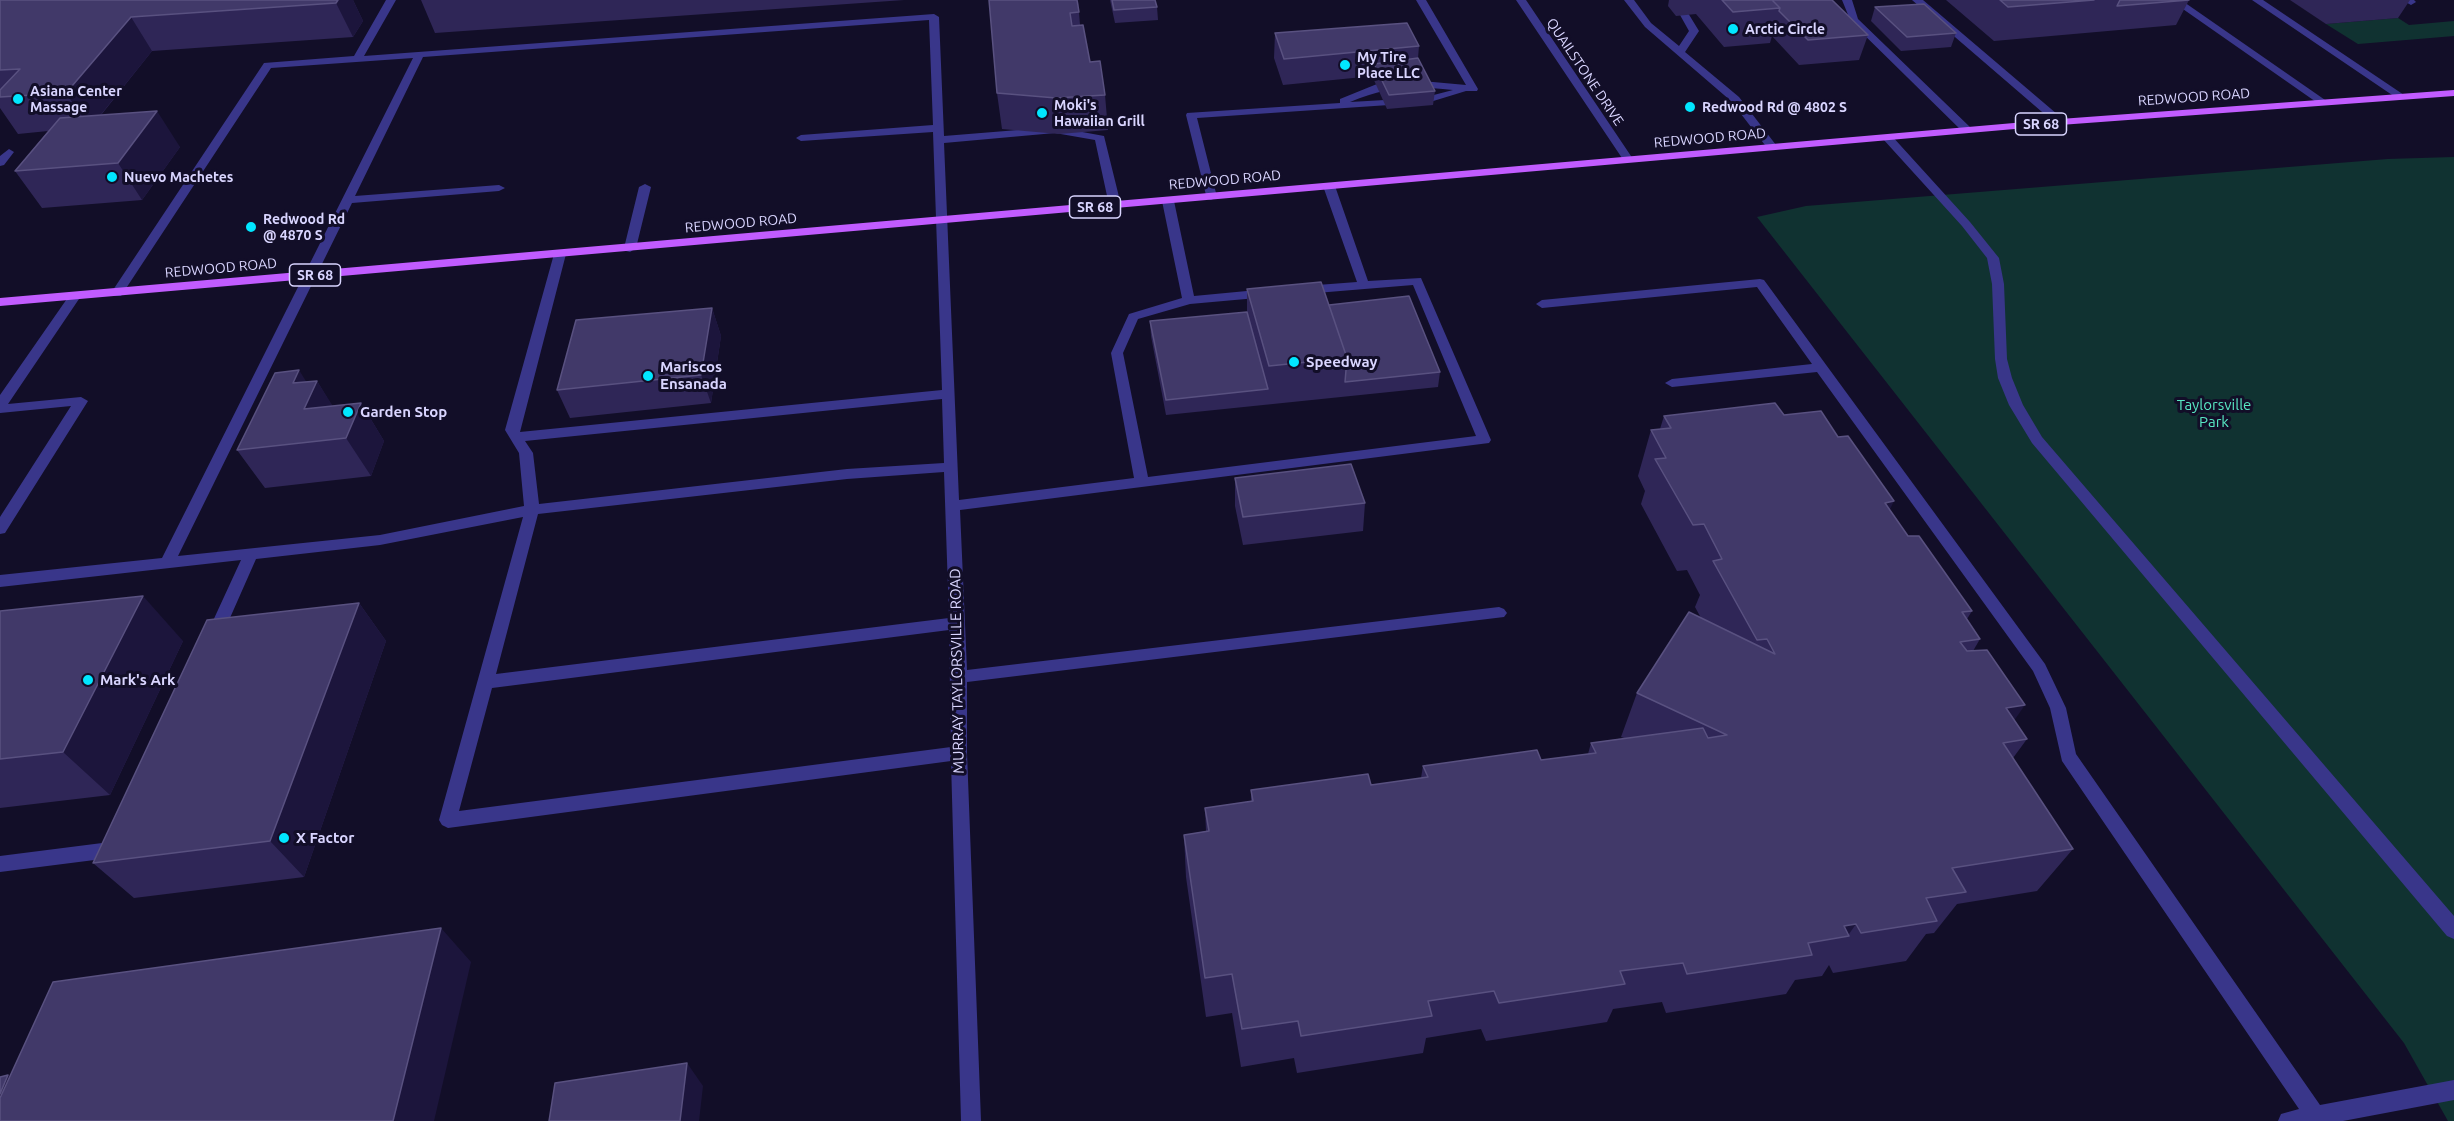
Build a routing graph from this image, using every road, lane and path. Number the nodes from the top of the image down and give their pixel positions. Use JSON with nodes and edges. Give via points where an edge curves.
{"nodes":[{"id":1,"x":391,"y":0,"type":"edge"},
{"id":2,"x":1421,"y":0,"type":"edge"},
{"id":3,"x":1521,"y":0,"type":"edge"},
{"id":4,"x":1629,"y":0,"type":"edge"},
{"id":5,"x":1847,"y":0,"type":"edge"},
{"id":6,"x":1917,"y":0,"type":"edge"},
{"id":7,"x":2175,"y":0,"type":"edge"},
{"id":8,"x":2257,"y":0,"type":"edge"},
{"id":9,"x":1685,"y":15,"type":"dead end"},
{"id":10,"x":1681,"y":51,"type":"junction"},
{"id":11,"x":420,"y":54,"type":"junction"},
{"id":12,"x":357,"y":59,"type":"junction"},
{"id":13,"x":1473,"y":89,"type":"junction"},
{"id":14,"x":2454,"y":93,"type":"edge"},
{"id":15,"x":2402,"y":97,"type":"junction"},
{"id":16,"x":1430,"y":99,"type":"edge"},
{"id":17,"x":2324,"y":102,"type":"junction"},
{"id":18,"x":1384,"y":103,"type":"edge"},
{"id":19,"x":1336,"y":104,"type":"junction"},
{"id":20,"x":2060,"y":122,"type":"junction"},
{"id":21,"x":1967,"y":130,"type":"junction"},
{"id":22,"x":939,"y":134,"type":"junction"},
{"id":23,"x":1887,"y":137,"type":"junction"},
{"id":24,"x":801,"y":138,"type":"dead end"},
{"id":25,"x":1772,"y":147,"type":"junction"},
{"id":26,"x":9,"y":152,"type":"dead end"},
{"id":27,"x":1628,"y":159,"type":"junction"},
{"id":28,"x":0,"y":163,"type":"edge"},
{"id":29,"x":1329,"y":186,"type":"junction"},
{"id":30,"x":645,"y":187,"type":"dead end"},
{"id":31,"x":499,"y":188,"type":"dead end"},
{"id":32,"x":1211,"y":197,"type":"junction"},
{"id":33,"x":348,"y":200,"type":"junction"},
{"id":34,"x":1168,"y":201,"type":"junction"},
{"id":35,"x":1115,"y":205,"type":"junction"},
{"id":36,"x":943,"y":220,"type":"junction"},
{"id":37,"x":630,"y":248,"type":"junction"},
{"id":38,"x":560,"y":254,"type":"junction"},
{"id":39,"x":312,"y":275,"type":"junction"},
{"id":40,"x":1364,"y":286,"type":"junction"},
{"id":41,"x":117,"y":293,"type":"junction"},
{"id":42,"x":75,"y":296,"type":"junction"},
{"id":43,"x":1189,"y":300,"type":"junction"},
{"id":44,"x":0,"y":302,"type":"edge"},
{"id":45,"x":1542,"y":304,"type":"dead end"},
{"id":46,"x":1821,"y":367,"type":"junction"},
{"id":47,"x":1672,"y":383,"type":"dead end"},
{"id":48,"x":948,"y":394,"type":"junction"},
{"id":49,"x":0,"y":407,"type":"edge"},
{"id":50,"x":516,"y":437,"type":"junction"},
{"id":51,"x":950,"y":467,"type":"junction"},
{"id":52,"x":1142,"y":482,"type":"junction"},
{"id":53,"x":952,"y":506,"type":"junction"},
{"id":54,"x":532,"y":510,"type":"junction"},
{"id":55,"x":0,"y":529,"type":"edge"},
{"id":56,"x":251,"y":554,"type":"junction"},
{"id":57,"x":166,"y":563,"type":"junction"},
{"id":58,"x":0,"y":580,"type":"edge"},
{"id":59,"x":1498,"y":613,"type":"dead end"},
{"id":60,"x":956,"y":623,"type":"junction"},
{"id":61,"x":207,"y":652,"type":"edge"},
{"id":62,"x":959,"y":677,"type":"junction"},
{"id":63,"x":486,"y":682,"type":"junction"},
{"id":64,"x":959,"y":753,"type":"junction"},
{"id":65,"x":123,"y":838,"type":"edge"},
{"id":66,"x":0,"y":864,"type":"edge"},
{"id":67,"x":2454,"y":930,"type":"edge"},
{"id":68,"x":2454,"y":1090,"type":"edge"},
{"id":69,"x":2316,"y":1116,"type":"junction"},
{"id":70,"x":971,"y":1121,"type":"edge"},
{"id":71,"x":2288,"y":1121,"type":"edge"}],
"edges":[{"from":1,"to":12,"type":"street"},
{"from":2,"to":13,"type":"street"},
{"from":3,"to":27,"type":"street","name":"QUAILSTONE DRIVE"},
{"from":4,"to":10,"type":"street","via":[[1648,25]]},
{"from":5,"to":21,"type":"street","via":[[1854,20]]},
{"from":6,"to":20,"type":"street"},
{"from":7,"to":17,"type":"street"},
{"from":8,"to":15,"type":"street"},
{"from":9,"to":10,"type":"street","via":[[1694,31]]},
{"from":10,"to":25,"type":"street","via":[[1735,99]]},
{"from":11,"to":12,"type":"street"},
{"from":11,"to":22,"type":"street","name":"MURRAY TAYLORSVILLE ROAD","via":[[934,17]]},
{"from":11,"to":33,"type":"street"},
{"from":12,"to":41,"type":"street","via":[[268,65]]},
{"from":13,"to":16,"type":"street"},
{"from":13,"to":19,"type":"street","via":[[1422,84],[1377,87]]},
{"from":14,"to":15,"type":"main road","name":"REDWOOD ROAD","number":"SR 68"},
{"from":15,"to":17,"type":"main road","name":"REDWOOD ROAD","number":"SR 68"},
{"from":17,"to":20,"type":"main road","name":"REDWOOD ROAD","number":"SR 68"},
{"from":18,"to":19,"type":"street"},
{"from":19,"to":32,"type":"street","via":[[1191,115]]},
{"from":20,"to":21,"type":"main road","name":"REDWOOD ROAD","number":"SR 68"},
{"from":21,"to":23,"type":"main road","name":"REDWOOD ROAD","number":"SR 68"},
{"from":22,"to":24,"type":"street"},
{"from":22,"to":35,"type":"street","via":[[1055,130],[1100,138]]},
{"from":22,"to":36,"type":"street","name":"MURRAY TAYLORSVILLE ROAD"},
{"from":23,"to":25,"type":"main road","name":"REDWOOD ROAD","number":"SR 68"},
{"from":23,"to":67,"type":"street","via":[[1993,258],[2005,378],[2037,440]]},
{"from":25,"to":27,"type":"main road","name":"REDWOOD ROAD","number":"SR 68"},
{"from":26,"to":28,"type":"street"},
{"from":27,"to":29,"type":"main road","name":"REDWOOD ROAD","number":"SR 68"},
{"from":29,"to":32,"type":"main road","name":"REDWOOD ROAD","number":"SR 68"},
{"from":29,"to":40,"type":"street"},
{"from":30,"to":37,"type":"street"},
{"from":31,"to":33,"type":"street"},
{"from":32,"to":34,"type":"main road","name":"REDWOOD ROAD","number":"SR 68"},
{"from":33,"to":39,"type":"street"},
{"from":34,"to":35,"type":"main road","name":"REDWOOD ROAD","number":"SR 68"},
{"from":34,"to":43,"type":"street"},
{"from":35,"to":36,"type":"main road","name":"REDWOOD ROAD","number":"SR 68"},
{"from":36,"to":37,"type":"main road","name":"REDWOOD ROAD","number":"SR 68"},
{"from":36,"to":48,"type":"street","name":"MURRAY TAYLORSVILLE ROAD"},
{"from":37,"to":38,"type":"main road","name":"REDWOOD ROAD","number":"SR 68"},
{"from":38,"to":39,"type":"main road","name":"REDWOOD ROAD","number":"SR 68"},
{"from":38,"to":50,"type":"street","via":[[512,430]]},
{"from":39,"to":41,"type":"main road","name":"REDWOOD ROAD","number":"SR 68"},
{"from":39,"to":57,"type":"street"},
{"from":40,"to":43,"type":"street"},
{"from":40,"to":52,"type":"street","via":[[1417,281],[1485,440]]},
{"from":41,"to":42,"type":"main road","name":"REDWOOD ROAD","number":"SR 68"},
{"from":42,"to":44,"type":"main road","name":"REDWOOD ROAD","number":"SR 68"},
{"from":42,"to":49,"type":"street"},
{"from":43,"to":52,"type":"street","via":[[1133,317],[1118,353]]},
{"from":45,"to":46,"type":"street","via":[[1760,282]]},
{"from":46,"to":47,"type":"street"},
{"from":46,"to":69,"type":"street","via":[[2038,668],[2058,708],[2068,756]]},
{"from":48,"to":50,"type":"street"},
{"from":48,"to":51,"type":"street","name":"MURRAY TAYLORSVILLE ROAD"},
{"from":49,"to":55,"type":"street","via":[[81,401]]},
{"from":50,"to":54,"type":"street","via":[[526,453]]},
{"from":51,"to":53,"type":"street","name":"MURRAY TAYLORSVILLE ROAD"},
{"from":51,"to":54,"type":"street","via":[[847,474]]},
{"from":52,"to":53,"type":"street"},
{"from":53,"to":60,"type":"street","name":"MURRAY TAYLORSVILLE ROAD"},
{"from":54,"to":56,"type":"street","via":[[380,540]]},
{"from":54,"to":63,"type":"street"},
{"from":56,"to":57,"type":"street"},
{"from":56,"to":61,"type":"street"},
{"from":57,"to":58,"type":"street"},
{"from":59,"to":62,"type":"street"},
{"from":60,"to":62,"type":"street","name":"MURRAY TAYLORSVILLE ROAD"},
{"from":60,"to":63,"type":"street"},
{"from":62,"to":64,"type":"street","name":"MURRAY TAYLORSVILLE ROAD"},
{"from":63,"to":64,"type":"street","via":[[448,820]]},
{"from":64,"to":70,"type":"street","name":"MURRAY TAYLORSVILLE ROAD"},
{"from":65,"to":66,"type":"street","via":[[118,849]]},
{"from":68,"to":69,"type":"street"},
{"from":69,"to":71,"type":"street"}]}
